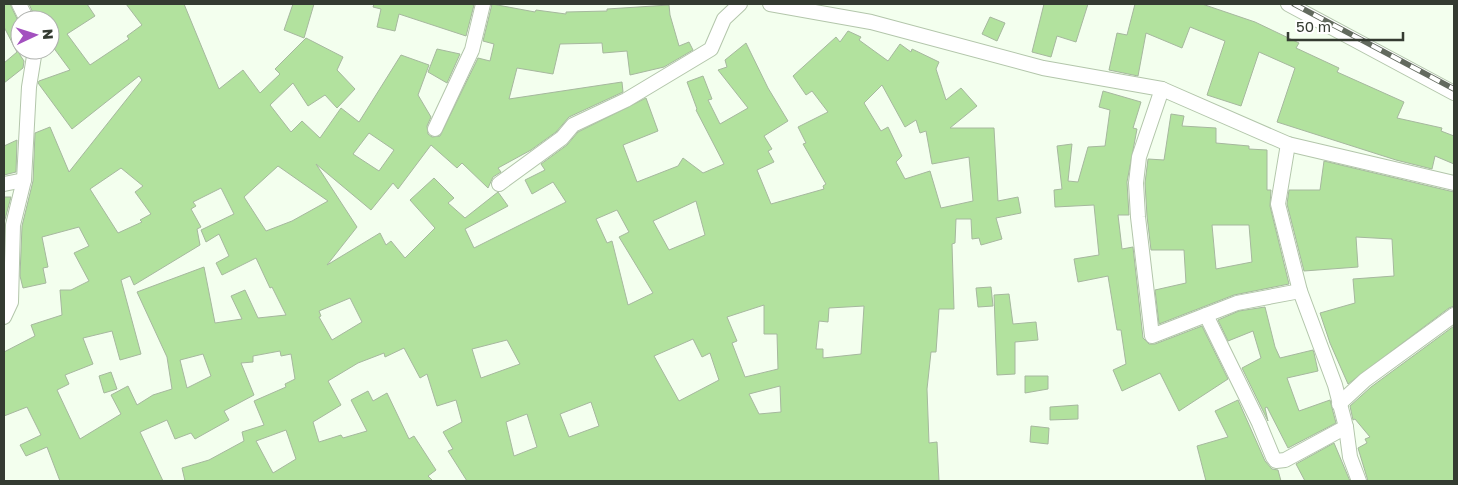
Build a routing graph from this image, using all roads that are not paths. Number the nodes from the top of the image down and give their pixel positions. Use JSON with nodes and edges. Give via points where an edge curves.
{"nodes":[{"id":1,"x":483,"y":4,"type":"edge"},
{"id":2,"x":740,"y":4,"type":"edge"},
{"id":3,"x":770,"y":4,"type":"edge"},
{"id":4,"x":1288,"y":4,"type":"edge"},
{"id":5,"x":34,"y":60,"type":"edge"},
{"id":6,"x":1162,"y":89,"type":"junction"},
{"id":7,"x":1454,"y":92,"type":"edge"},
{"id":8,"x":435,"y":129,"type":"dead end"},
{"id":9,"x":1288,"y":144,"type":"junction"},
{"id":10,"x":24,"y":180,"type":"junction"},
{"id":11,"x":1454,"y":183,"type":"edge"},
{"id":12,"x":4,"y":184,"type":"edge"},
{"id":13,"x":499,"y":184,"type":"dead end"},
{"id":14,"x":1300,"y":291,"type":"junction"},
{"id":15,"x":1206,"y":314,"type":"junction"},
{"id":16,"x":1454,"y":315,"type":"edge"},
{"id":17,"x":4,"y":317,"type":"edge"},
{"id":18,"x":1339,"y":404,"type":"junction"},
{"id":19,"x":1346,"y":428,"type":"junction"},
{"id":20,"x":1359,"y":481,"type":"edge"}],
"edges":[{"from":1,"to":8,"type":"street","via":[[472,50]]},
{"from":2,"to":13,"type":"street","via":[[724,19],[711,50],[626,100],[573,125],[562,138]]},
{"from":3,"to":6,"type":"street","via":[[870,22],[1043,68]]},
{"from":4,"to":7,"type":"street"},
{"from":5,"to":10,"type":"street","via":[[29,87]]},
{"from":6,"to":9,"type":"street"},
{"from":6,"to":15,"type":"street","via":[[1138,157],[1136,183],[1152,336]]},
{"from":9,"to":11,"type":"street"},
{"from":9,"to":14,"type":"street","via":[[1278,204]]},
{"from":10,"to":12,"type":"street"},
{"from":10,"to":17,"type":"street","via":[[13,225],[11,302]]},
{"from":14,"to":15,"type":"street","via":[[1237,303]]},
{"from":14,"to":18,"type":"street","via":[[1335,384]]},
{"from":15,"to":19,"type":"street","via":[[1276,460],[1285,460]]},
{"from":16,"to":18,"type":"street","via":[[1365,380]]},
{"from":18,"to":19,"type":"street"},
{"from":19,"to":20,"type":"street","via":[[1350,457]]}]}
